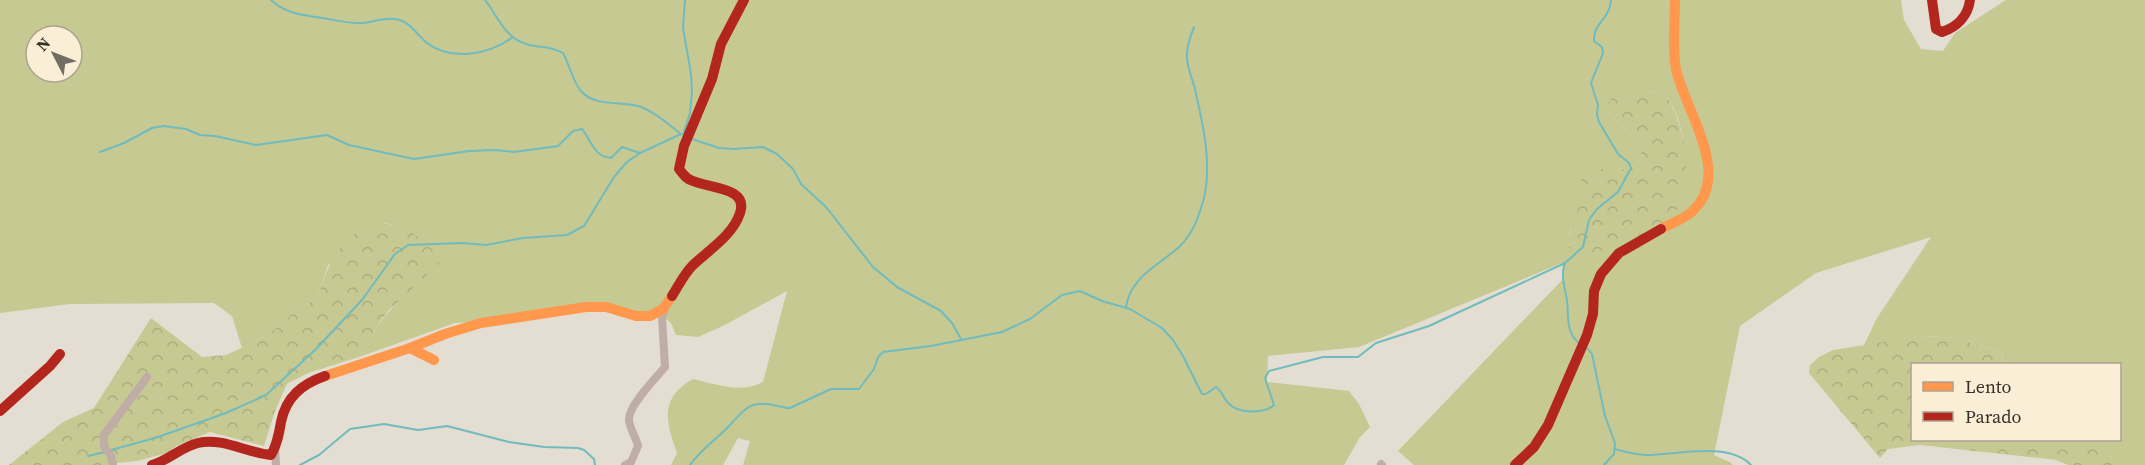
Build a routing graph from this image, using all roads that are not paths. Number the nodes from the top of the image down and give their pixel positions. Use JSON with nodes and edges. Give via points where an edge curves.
{"nodes":[{"id":1,"x":744,"y":0,"type":"edge"},
{"id":2,"x":1675,"y":0,"type":"edge"},
{"id":3,"x":1932,"y":0,"type":"edge"},
{"id":4,"x":1970,"y":0,"type":"edge"},
{"id":5,"x":666,"y":306,"type":"junction"},
{"id":6,"x":410,"y":348,"type":"junction"},
{"id":7,"x":60,"y":354,"type":"dead end"},
{"id":8,"x":434,"y":360,"type":"dead end"},
{"id":9,"x":147,"y":377,"type":"dead end"},
{"id":10,"x":0,"y":411,"type":"edge"},
{"id":11,"x":273,"y":452,"type":"junction"},
{"id":12,"x":113,"y":465,"type":"edge"},
{"id":13,"x":152,"y":465,"type":"edge"},
{"id":14,"x":266,"y":465,"type":"edge"},
{"id":15,"x":276,"y":465,"type":"edge"},
{"id":16,"x":625,"y":465,"type":"edge"},
{"id":17,"x":1515,"y":465,"type":"edge"}],
"edges":[{"from":1,"to":5,"type":"street","via":[[721,44],[679,169],[692,182],[735,195],[742,210],[724,236],[686,273]]},
{"from":2,"to":17,"type":"street","via":[[1676,69],[1706,146],[1708,172],[1704,191],[1690,214],[1632,244],[1601,274],[1594,291],[1587,335],[1548,425],[1534,447]]},
{"from":3,"to":4,"type":"street","via":[[1936,29],[1942,32],[1965,16]]},
{"from":5,"to":6,"type":"street","via":[[644,317],[592,306],[505,319],[454,331]]},
{"from":5,"to":16,"type":"street","via":[[662,317],[665,367],[629,415],[638,447],[631,462]]},
{"from":6,"to":8,"type":"street"},
{"from":6,"to":11,"type":"street","via":[[302,386],[285,407]]},
{"from":7,"to":10,"type":"street"},
{"from":9,"to":12,"type":"street","via":[[104,435],[104,447]]},
{"from":11,"to":13,"type":"street","via":[[264,455],[202,442]]},
{"from":11,"to":14,"type":"street"},
{"from":11,"to":15,"type":"street"}]}
